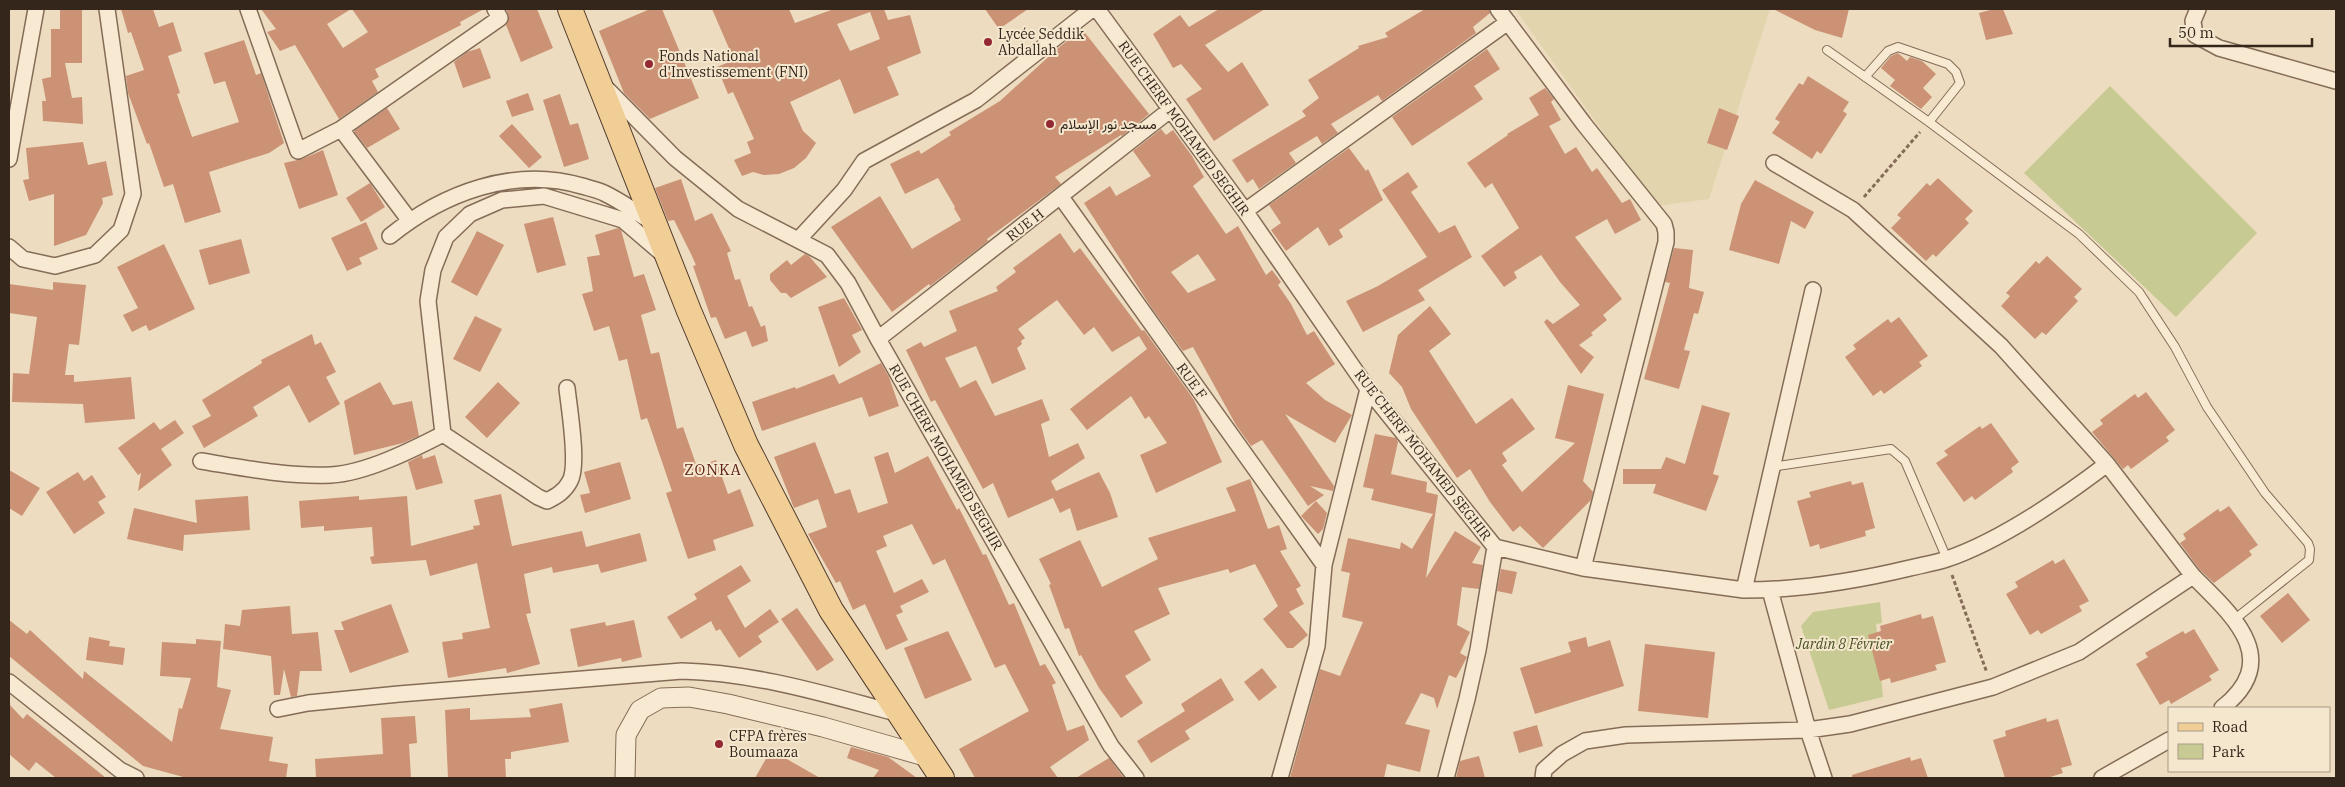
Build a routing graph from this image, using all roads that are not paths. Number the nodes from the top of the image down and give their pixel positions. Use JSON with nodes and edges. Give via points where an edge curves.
{"nodes":[{"id":1,"x":36,"y":9,"type":"edge"},
{"id":2,"x":107,"y":9,"type":"edge"},
{"id":3,"x":248,"y":9,"type":"edge"},
{"id":4,"x":495,"y":9,"type":"edge"},
{"id":5,"x":570,"y":9,"type":"edge"},
{"id":6,"x":1092,"y":9,"type":"edge"},
{"id":7,"x":1097,"y":9,"type":"edge"},
{"id":8,"x":1498,"y":9,"type":"edge"},
{"id":9,"x":2198,"y":9,"type":"edge"},
{"id":10,"x":1508,"y":22,"type":"junction"},
{"id":11,"x":1827,"y":50,"type":"dead end"},
{"id":12,"x":1864,"y":77,"type":"junction"},
{"id":13,"x":599,"y":81,"type":"junction"},
{"id":14,"x":2336,"y":81,"type":"edge"},
{"id":15,"x":1170,"y":110,"type":"junction"},
{"id":16,"x":1929,"y":122,"type":"junction"},
{"id":17,"x":341,"y":130,"type":"junction"},
{"id":18,"x":9,"y":158,"type":"edge"},
{"id":19,"x":1774,"y":163,"type":"dead end"},
{"id":20,"x":1061,"y":197,"type":"junction"},
{"id":21,"x":1245,"y":211,"type":"junction"},
{"id":22,"x":410,"y":220,"type":"junction"},
{"id":23,"x":655,"y":224,"type":"junction"},
{"id":24,"x":390,"y":236,"type":"dead end"},
{"id":25,"x":798,"y":240,"type":"junction"},
{"id":26,"x":9,"y":247,"type":"edge"},
{"id":27,"x":669,"y":260,"type":"junction"},
{"id":28,"x":1814,"y":290,"type":"dead end"},
{"id":29,"x":878,"y":339,"type":"junction"},
{"id":30,"x":567,"y":388,"type":"dead end"},
{"id":31,"x":1368,"y":389,"type":"junction"},
{"id":32,"x":443,"y":434,"type":"junction"},
{"id":33,"x":201,"y":461,"type":"dead end"},
{"id":34,"x":2108,"y":464,"type":"junction"},
{"id":35,"x":1771,"y":467,"type":"junction"},
{"id":36,"x":1495,"y":547,"type":"junction"},
{"id":37,"x":1947,"y":559,"type":"junction"},
{"id":38,"x":1324,"y":565,"type":"junction"},
{"id":39,"x":1583,"y":568,"type":"junction"},
{"id":40,"x":2193,"y":576,"type":"junction"},
{"id":41,"x":1744,"y":590,"type":"junction"},
{"id":42,"x":1770,"y":590,"type":"junction"},
{"id":43,"x":2235,"y":618,"type":"junction"},
{"id":44,"x":9,"y":682,"type":"edge"},
{"id":45,"x":2223,"y":707,"type":"edge"},
{"id":46,"x":278,"y":709,"type":"dead end"},
{"id":47,"x":900,"y":714,"type":"junction"},
{"id":48,"x":1808,"y":730,"type":"junction"},
{"id":49,"x":2168,"y":741,"type":"edge"},
{"id":50,"x":928,"y":757,"type":"junction"},
{"id":51,"x":136,"y":778,"type":"edge"},
{"id":52,"x":625,"y":778,"type":"edge"},
{"id":53,"x":942,"y":778,"type":"edge"},
{"id":54,"x":1136,"y":778,"type":"edge"},
{"id":55,"x":1280,"y":778,"type":"edge"},
{"id":56,"x":1446,"y":778,"type":"edge"},
{"id":57,"x":1542,"y":778,"type":"edge"},
{"id":58,"x":1817,"y":778,"type":"edge"},
{"id":59,"x":1824,"y":778,"type":"edge"},
{"id":60,"x":2102,"y":778,"type":"edge"}],
"edges":[{"from":1,"to":18,"type":"street"},
{"from":2,"to":26,"type":"street","via":[[133,194],[121,230],[95,255],[55,266],[23,258]]},
{"from":3,"to":17,"type":"street","via":[[298,151]]},
{"from":4,"to":17,"type":"street","via":[[500,18]]},
{"from":5,"to":13,"type":"main road"},
{"from":6,"to":25,"type":"street","via":[[976,100],[864,161],[853,179]]},
{"from":7,"to":15,"type":"street","name":"RUE CHERF MOHAMED SEGHIR"},
{"from":8,"to":10,"type":"street"},
{"from":9,"to":14,"type":"street","via":[[2193,21],[2195,35],[2218,48]]},
{"from":10,"to":21,"type":"street"},
{"from":10,"to":39,"type":"street","via":[[1664,224],[1666,232]]},
{"from":11,"to":12,"type":"lane"},
{"from":12,"to":16,"type":"lane"},
{"from":12,"to":16,"type":"lane","via":[[1888,51],[1898,47],[1948,64],[1960,83]]},
{"from":13,"to":23,"type":"main road"},
{"from":13,"to":25,"type":"street","name":"RUE CHERF MOHAMED SEGHIR","via":[[675,158],[738,208]]},
{"from":15,"to":20,"type":"street","name":"RUE H"},
{"from":15,"to":21,"type":"street","name":"RUE CHERF MOHAMED SEGHIR"},
{"from":16,"to":43,"type":"lane","via":[[2079,234],[2139,292],[2218,423],[2265,493],[2308,543],[2309,560]]},
{"from":17,"to":22,"type":"street"},
{"from":19,"to":34,"type":"street","via":[[1853,210],[2001,346]]},
{"from":20,"to":29,"type":"street","name":"RUE H"},
{"from":20,"to":38,"type":"street","name":"RUE F"},
{"from":21,"to":31,"type":"street","name":"RUE CHERF MOHAMED SEGHIR"},
{"from":22,"to":23,"type":"street","via":[[473,188],[519,178],[560,180],[603,192]]},
{"from":22,"to":24,"type":"street"},
{"from":23,"to":27,"type":"main road"},
{"from":25,"to":29,"type":"street","name":"RUE CHERF MOHAMED SEGHIR","via":[[827,255],[848,283]]},
{"from":27,"to":32,"type":"street","via":[[623,220],[544,196],[502,200],[470,214],[446,238],[433,270],[428,301]]},
{"from":27,"to":47,"type":"main road","via":[[746,445],[831,610]]},
{"from":28,"to":35,"type":"street"},
{"from":29,"to":54,"type":"street","name":"RUE CHERF MOHAMED SEGHIR","via":[[1112,746]]},
{"from":30,"to":32,"type":"street","via":[[574,463],[571,480],[559,495],[547,501]]},
{"from":31,"to":36,"type":"street","name":"RUE CHERF MOHAMED SEGHIR"},
{"from":31,"to":38,"type":"street"},
{"from":32,"to":33,"type":"street","via":[[369,466],[332,475],[264,471]]},
{"from":34,"to":37,"type":"street","name":"RUE CHERF MOHAMED SEGHIR","via":[[2066,495],[1998,535]]},
{"from":34,"to":40,"type":"street"},
{"from":35,"to":37,"type":"lane","via":[[1891,449],[1905,461]]},
{"from":35,"to":41,"type":"street"},
{"from":36,"to":39,"type":"street","name":"RUE CHERF MOHAMED SEGHIR"},
{"from":36,"to":56,"type":"street","via":[[1478,650]]},
{"from":37,"to":42,"type":"street","name":"RUE CHERF MOHAMED SEGHIR","via":[[1878,576]]},
{"from":38,"to":55,"type":"street","via":[[1317,646]]},
{"from":39,"to":41,"type":"street","name":"RUE CHERF MOHAMED SEGHIR"},
{"from":40,"to":43,"type":"street"},
{"from":40,"to":48,"type":"street","via":[[2080,652],[1993,687],[1850,724]]},
{"from":41,"to":42,"type":"street","name":"RUE CHERF MOHAMED SEGHIR"},
{"from":42,"to":48,"type":"street"},
{"from":43,"to":45,"type":"street","via":[[2244,632],[2251,655],[2248,673],[2236,697]]},
{"from":44,"to":51,"type":"street","via":[[120,770]]},
{"from":46,"to":47,"type":"street","via":[[399,694],[682,671],[722,672],[774,681]]},
{"from":47,"to":50,"type":"main road"},
{"from":48,"to":57,"type":"street","via":[[1626,734],[1585,741],[1562,754],[1544,770]]},
{"from":48,"to":58,"type":"street"},
{"from":48,"to":59,"type":"street"},
{"from":49,"to":60,"type":"street"},
{"from":50,"to":52,"type":"street","via":[[728,704],[689,697],[661,698],[640,710],[626,735]]},
{"from":50,"to":53,"type":"main road"}]}
